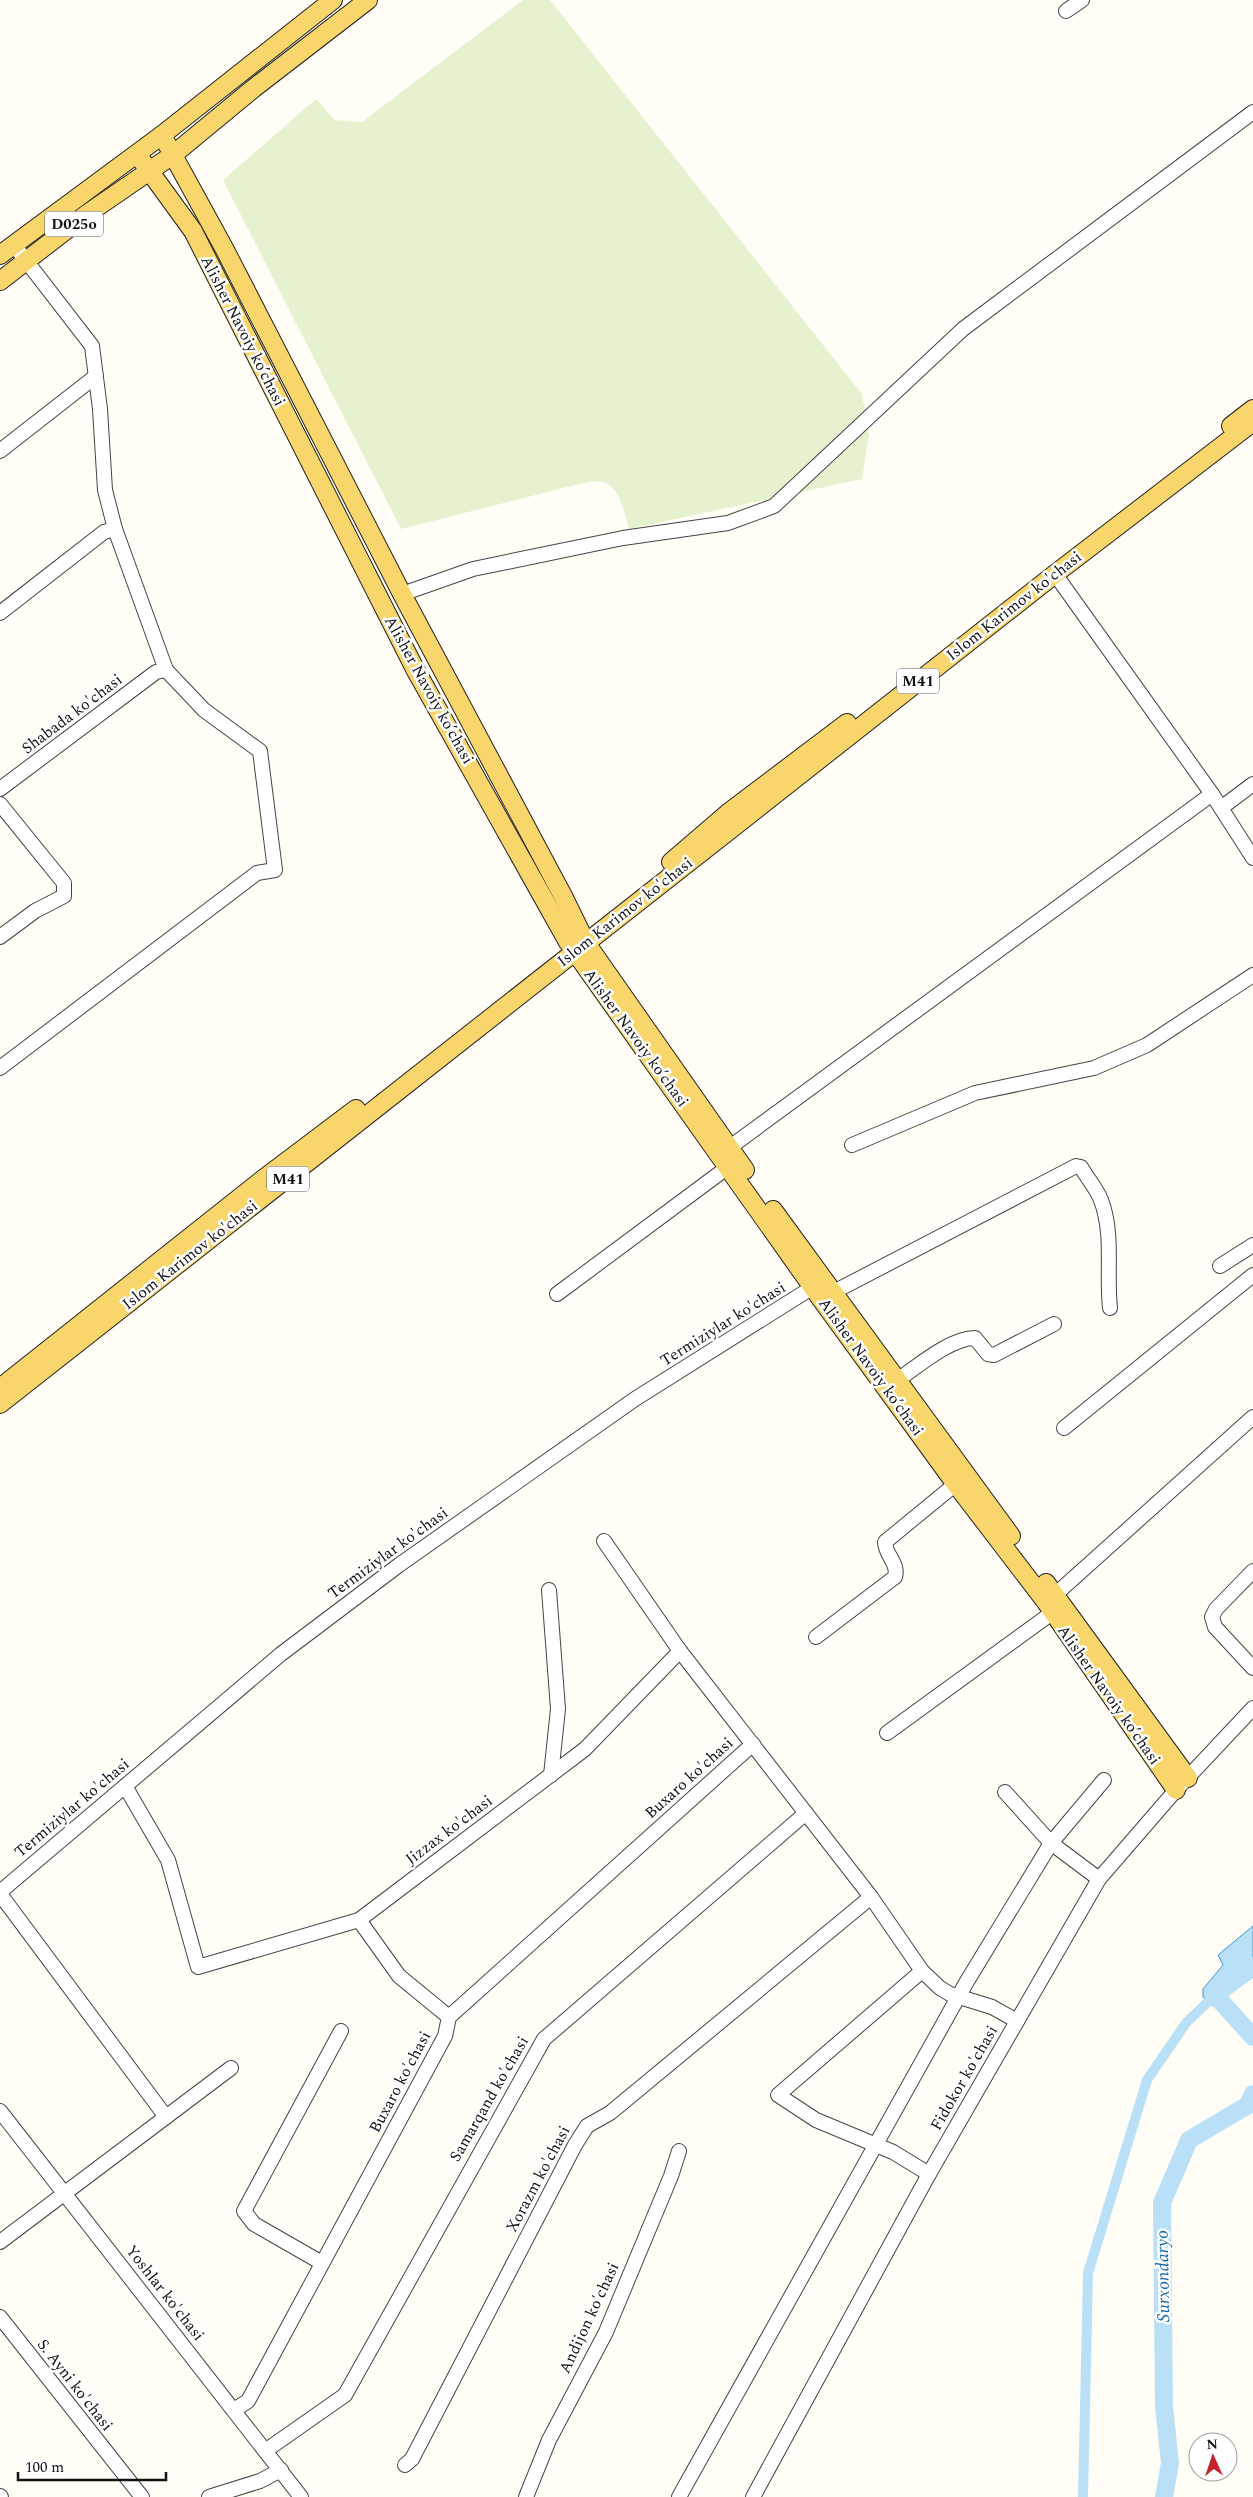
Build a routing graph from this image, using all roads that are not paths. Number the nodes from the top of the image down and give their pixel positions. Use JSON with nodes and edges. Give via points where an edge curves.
{"nodes":[{"id":1,"x":333,"y":0,"type":"edge"},
{"id":2,"x":368,"y":0,"type":"edge"},
{"id":3,"x":1082,"y":0,"type":"edge"},
{"id":4,"x":1066,"y":11,"type":"dead end"},
{"id":5,"x":1253,"y":112,"type":"edge"},
{"id":6,"x":162,"y":135,"type":"junction"},
{"id":7,"x":137,"y":154,"type":"junction"},
{"id":8,"x":174,"y":154,"type":"junction"},
{"id":9,"x":150,"y":171,"type":"junction"},
{"id":10,"x":14,"y":245,"type":"junction"},
{"id":11,"x":0,"y":255,"type":"edge"},
{"id":12,"x":27,"y":259,"type":"junction"},
{"id":13,"x":0,"y":281,"type":"edge"},
{"id":14,"x":280,"y":357,"type":"junction"},
{"id":15,"x":260,"y":368,"type":"junction"},
{"id":16,"x":96,"y":376,"type":"junction"},
{"id":17,"x":1253,"y":409,"type":"edge"},
{"id":18,"x":1253,"y":422,"type":"edge"},
{"id":19,"x":0,"y":451,"type":"edge"},
{"id":20,"x":115,"y":530,"type":"junction"},
{"id":21,"x":1055,"y":574,"type":"junction"},
{"id":22,"x":393,"y":577,"type":"junction"},
{"id":23,"x":374,"y":588,"type":"junction"},
{"id":24,"x":402,"y":594,"type":"junction"},
{"id":25,"x":0,"y":613,"type":"edge"},
{"id":26,"x":166,"y":670,"type":"junction"},
{"id":27,"x":1253,"y":784,"type":"edge"},
{"id":28,"x":0,"y":789,"type":"edge"},
{"id":29,"x":1212,"y":794,"type":"junction"},
{"id":30,"x":0,"y":804,"type":"edge"},
{"id":31,"x":1221,"y":808,"type":"junction"},
{"id":32,"x":1253,"y":858,"type":"edge"},
{"id":33,"x":0,"y":937,"type":"edge"},
{"id":34,"x":577,"y":942,"type":"junction"},
{"id":35,"x":1253,"y":975,"type":"edge"},
{"id":36,"x":0,"y":1068,"type":"edge"},
{"id":37,"x":852,"y":1145,"type":"dead end"},
{"id":38,"x":726,"y":1156,"type":"junction"},
{"id":39,"x":1253,"y":1245,"type":"edge"},
{"id":40,"x":1220,"y":1266,"type":"dead end"},
{"id":41,"x":1253,"y":1275,"type":"edge"},
{"id":42,"x":823,"y":1290,"type":"junction"},
{"id":43,"x":557,"y":1294,"type":"dead end"},
{"id":44,"x":1110,"y":1308,"type":"dead end"},
{"id":45,"x":1054,"y":1324,"type":"dead end"},
{"id":46,"x":896,"y":1380,"type":"junction"},
{"id":47,"x":0,"y":1388,"type":"edge"},
{"id":48,"x":0,"y":1404,"type":"edge"},
{"id":49,"x":1253,"y":1417,"type":"edge"},
{"id":50,"x":1064,"y":1428,"type":"dead end"},
{"id":51,"x":960,"y":1480,"type":"junction"},
{"id":52,"x":604,"y":1542,"type":"dead end"},
{"id":53,"x":1253,"y":1571,"type":"edge"},
{"id":54,"x":549,"y":1590,"type":"dead end"},
{"id":55,"x":1054,"y":1604,"type":"junction"},
{"id":56,"x":816,"y":1636,"type":"dead end"},
{"id":57,"x":680,"y":1651,"type":"junction"},
{"id":58,"x":1253,"y":1668,"type":"edge"},
{"id":59,"x":1253,"y":1708,"type":"edge"},
{"id":60,"x":887,"y":1733,"type":"dead end"},
{"id":61,"x":753,"y":1744,"type":"junction"},
{"id":62,"x":550,"y":1775,"type":"junction"},
{"id":63,"x":1104,"y":1780,"type":"dead end"},
{"id":64,"x":1182,"y":1784,"type":"junction"},
{"id":65,"x":125,"y":1786,"type":"junction"},
{"id":66,"x":1005,"y":1792,"type":"dead end"},
{"id":67,"x":806,"y":1813,"type":"junction"},
{"id":68,"x":1051,"y":1843,"type":"junction"},
{"id":69,"x":1099,"y":1879,"type":"junction"},
{"id":70,"x":0,"y":1893,"type":"edge"},
{"id":71,"x":871,"y":1897,"type":"junction"},
{"id":72,"x":358,"y":1920,"type":"junction"},
{"id":73,"x":922,"y":1971,"type":"junction"},
{"id":74,"x":959,"y":1996,"type":"junction"},
{"id":75,"x":449,"y":2017,"type":"junction"},
{"id":76,"x":1017,"y":2021,"type":"junction"},
{"id":77,"x":341,"y":2031,"type":"dead end"},
{"id":78,"x":231,"y":2068,"type":"dead end"},
{"id":79,"x":0,"y":2111,"type":"edge"},
{"id":80,"x":166,"y":2117,"type":"junction"},
{"id":81,"x":876,"y":2145,"type":"junction"},
{"id":82,"x":678,"y":2151,"type":"dead end"},
{"id":83,"x":929,"y":2174,"type":"junction"},
{"id":84,"x":66,"y":2193,"type":"junction"},
{"id":85,"x":0,"y":2242,"type":"edge"},
{"id":86,"x":322,"y":2263,"type":"junction"},
{"id":87,"x":0,"y":2317,"type":"edge"},
{"id":88,"x":234,"y":2410,"type":"junction"},
{"id":89,"x":265,"y":2450,"type":"junction"},
{"id":90,"x":405,"y":2465,"type":"dead end"},
{"id":91,"x":281,"y":2470,"type":"junction"},
{"id":92,"x":142,"y":2497,"type":"edge"},
{"id":93,"x":209,"y":2497,"type":"edge"},
{"id":94,"x":301,"y":2497,"type":"edge"},
{"id":95,"x":526,"y":2497,"type":"edge"},
{"id":96,"x":679,"y":2497,"type":"edge"},
{"id":97,"x":753,"y":2497,"type":"edge"}],
"edges":[{"from":1,"to":6,"type":"main road"},
{"from":2,"to":8,"type":"main road"},
{"from":3,"to":4,"type":"street"},
{"from":5,"to":24,"type":"street","via":[[963,329],[774,506],[728,523],[624,538],[474,569]]},
{"from":6,"to":7,"type":"main road","number":"D025o"},
{"from":6,"to":8,"type":"main road","name":"Alisher Navoiy ko’chasi"},
{"from":7,"to":9,"type":"main road","name":"Alisher Navoiy ko’chasi"},
{"from":7,"to":10,"type":"main road","number":"D025o"},
{"from":8,"to":9,"type":"main road","number":"D025o"},
{"from":8,"to":14,"type":"main road","name":"Alisher Navoiy ko’chasi"},
{"from":9,"to":12,"type":"main road","number":"D025o"},
{"from":9,"to":15,"type":"main road","name":"Alisher Navoiy ko’chasi","via":[[193,231]]},
{"from":10,"to":11,"type":"main road","number":"D025o"},
{"from":10,"to":12,"type":"street"},
{"from":12,"to":13,"type":"main road","number":"D025o"},
{"from":12,"to":16,"type":"street","via":[[92,346]]},
{"from":14,"to":15,"type":"main road"},
{"from":14,"to":22,"type":"main road","name":"Alisher Navoiy ko’chasi"},
{"from":15,"to":23,"type":"main road","name":"Alisher Navoiy ko’chasi"},
{"from":16,"to":19,"type":"street"},
{"from":16,"to":20,"type":"street","via":[[105,490]]},
{"from":17,"to":34,"type":"main road","name":"Islom Karimov ko'chasi","number":"M41","via":[[728,813]]},
{"from":18,"to":21,"type":"main road","name":"Islom Karimov ko'chasi","number":"M41"},
{"from":20,"to":25,"type":"street","via":[[104,532]]},
{"from":20,"to":26,"type":"street"},
{"from":21,"to":29,"type":"street"},
{"from":21,"to":34,"type":"main road","name":"Islom Karimov ko'chasi","number":"M41"},
{"from":22,"to":23,"type":"main road"},
{"from":22,"to":24,"type":"main road","name":"Alisher Navoiy ko’chasi"},
{"from":23,"to":34,"type":"main road","name":"Alisher Navoiy ko’chasi","via":[[415,669]]},
{"from":24,"to":34,"type":"main road","name":"Alisher Navoiy ko’chasi"},
{"from":26,"to":28,"type":"street","name":"Shabada ko'chasi","via":[[156,672]]},
{"from":26,"to":36,"type":"street","via":[[204,710],[260,751],[276,870],[257,873]]},
{"from":27,"to":31,"type":"street"},
{"from":29,"to":31,"type":"street"},
{"from":29,"to":38,"type":"street"},
{"from":30,"to":33,"type":"street","via":[[64,883],[64,896],[35,911]]},
{"from":31,"to":32,"type":"street"},
{"from":34,"to":38,"type":"main road","name":"Alisher Navoiy ko’chasi"},
{"from":34,"to":47,"type":"main road","name":"Islom Karimov ko'chasi","number":"M41","via":[[262,1180]]},
{"from":34,"to":48,"type":"main road","name":"Islom Karimov ko'chasi","number":"M41"},
{"from":35,"to":37,"type":"street","via":[[1147,1045],[1103,1064],[975,1092]]},
{"from":38,"to":42,"type":"main road","name":"Alisher Navoiy ko’chasi"},
{"from":38,"to":43,"type":"street"},
{"from":39,"to":40,"type":"street"},
{"from":41,"to":50,"type":"street"},
{"from":42,"to":44,"type":"street","name":"Termiziylar ko'chasi","via":[[1076,1166],[1081,1167],[1101,1200],[1108,1238]]},
{"from":42,"to":46,"type":"main road","name":"Alisher Navoiy ko’chasi"},
{"from":42,"to":51,"type":"main road","name":"Alisher Navoiy ko’chasi"},
{"from":42,"to":65,"type":"street","name":"Termiziylar ko'chasi","via":[[635,1399],[399,1565],[281,1654]]},
{"from":45,"to":46,"type":"street","via":[[994,1355],[988,1354],[975,1338],[966,1338]]},
{"from":46,"to":51,"type":"main road","name":"Alisher Navoiy ko’chasi"},
{"from":49,"to":55,"type":"street"},
{"from":51,"to":55,"type":"main road","name":"Alisher Navoiy ko’chasi"},
{"from":51,"to":56,"type":"street","via":[[885,1542],[896,1566],[895,1577]]},
{"from":52,"to":57,"type":"street"},
{"from":53,"to":58,"type":"street","via":[[1216,1608],[1212,1617],[1215,1627]]},
{"from":54,"to":62,"type":"street","via":[[558,1709]]},
{"from":55,"to":60,"type":"street"},
{"from":55,"to":64,"type":"main road","name":"Alisher Navoiy ko’chasi"},
{"from":57,"to":61,"type":"street"},
{"from":57,"to":62,"type":"street","name":"Jizzax ko'chasi","via":[[584,1749]]},
{"from":59,"to":64,"type":"street","name":"Fidokor ko'chasi"},
{"from":61,"to":67,"type":"street"},
{"from":61,"to":75,"type":"street","name":"Buxaro ko'chasi"},
{"from":62,"to":72,"type":"street","name":"Jizzax ko'chasi"},
{"from":63,"to":68,"type":"street"},
{"from":64,"to":69,"type":"street","name":"Fidokor ko'chasi"},
{"from":65,"to":70,"type":"street","name":"Termiziylar ko'chasi"},
{"from":65,"to":72,"type":"street","name":"Jizzax ko'chasi","via":[[168,1860],[198,1967]]},
{"from":66,"to":68,"type":"street"},
{"from":67,"to":71,"type":"street"},
{"from":67,"to":89,"type":"street","name":"Samarqand ko'chasi","via":[[544,2039],[344,2396]]},
{"from":68,"to":69,"type":"street"},
{"from":68,"to":74,"type":"street"},
{"from":69,"to":76,"type":"street","name":"Fidokor ko'chasi"},
{"from":70,"to":80,"type":"street"},
{"from":71,"to":73,"type":"street"},
{"from":71,"to":90,"type":"street","name":"Xorazm ko'chasi","via":[[610,2113],[587,2126],[412,2459]]},
{"from":72,"to":75,"type":"street","via":[[399,1976]]},
{"from":73,"to":74,"type":"street","via":[[940,1988]]},
{"from":73,"to":81,"type":"street","via":[[778,2095],[816,2120]]},
{"from":74,"to":76,"type":"street","via":[[992,2007]]},
{"from":74,"to":81,"type":"street"},
{"from":75,"to":86,"type":"street","name":"Buxaro ko'chasi","via":[[445,2036]]},
{"from":76,"to":83,"type":"street","name":"Fidokor ko'chasi"},
{"from":77,"to":86,"type":"street","via":[[244,2212],[254,2224]]},
{"from":78,"to":80,"type":"street"},
{"from":79,"to":84,"type":"street","name":"Yoshlar ko'chasi"},
{"from":80,"to":84,"type":"street"},
{"from":81,"to":83,"type":"street"},
{"from":81,"to":96,"type":"street"},
{"from":82,"to":95,"type":"street","name":"Andijon ko'chasi","via":[[671,2176],[606,2332],[549,2440]]},
{"from":83,"to":97,"type":"street","name":"Fidokor ko'chasi"},
{"from":84,"to":85,"type":"street"},
{"from":84,"to":88,"type":"street","name":"Yoshlar ko'chasi"},
{"from":86,"to":88,"type":"street","name":"Buxaro ko'chasi","via":[[248,2400]]},
{"from":87,"to":92,"type":"street","name":"S. Ayni ko'chasi"},
{"from":88,"to":89,"type":"street","name":"Yoshlar ko'chasi"},
{"from":89,"to":91,"type":"street","name":"Yoshlar ko'chasi"},
{"from":91,"to":93,"type":"street","via":[[260,2481]]},
{"from":91,"to":94,"type":"street","name":"Yoshlar ko'chasi"}]}
